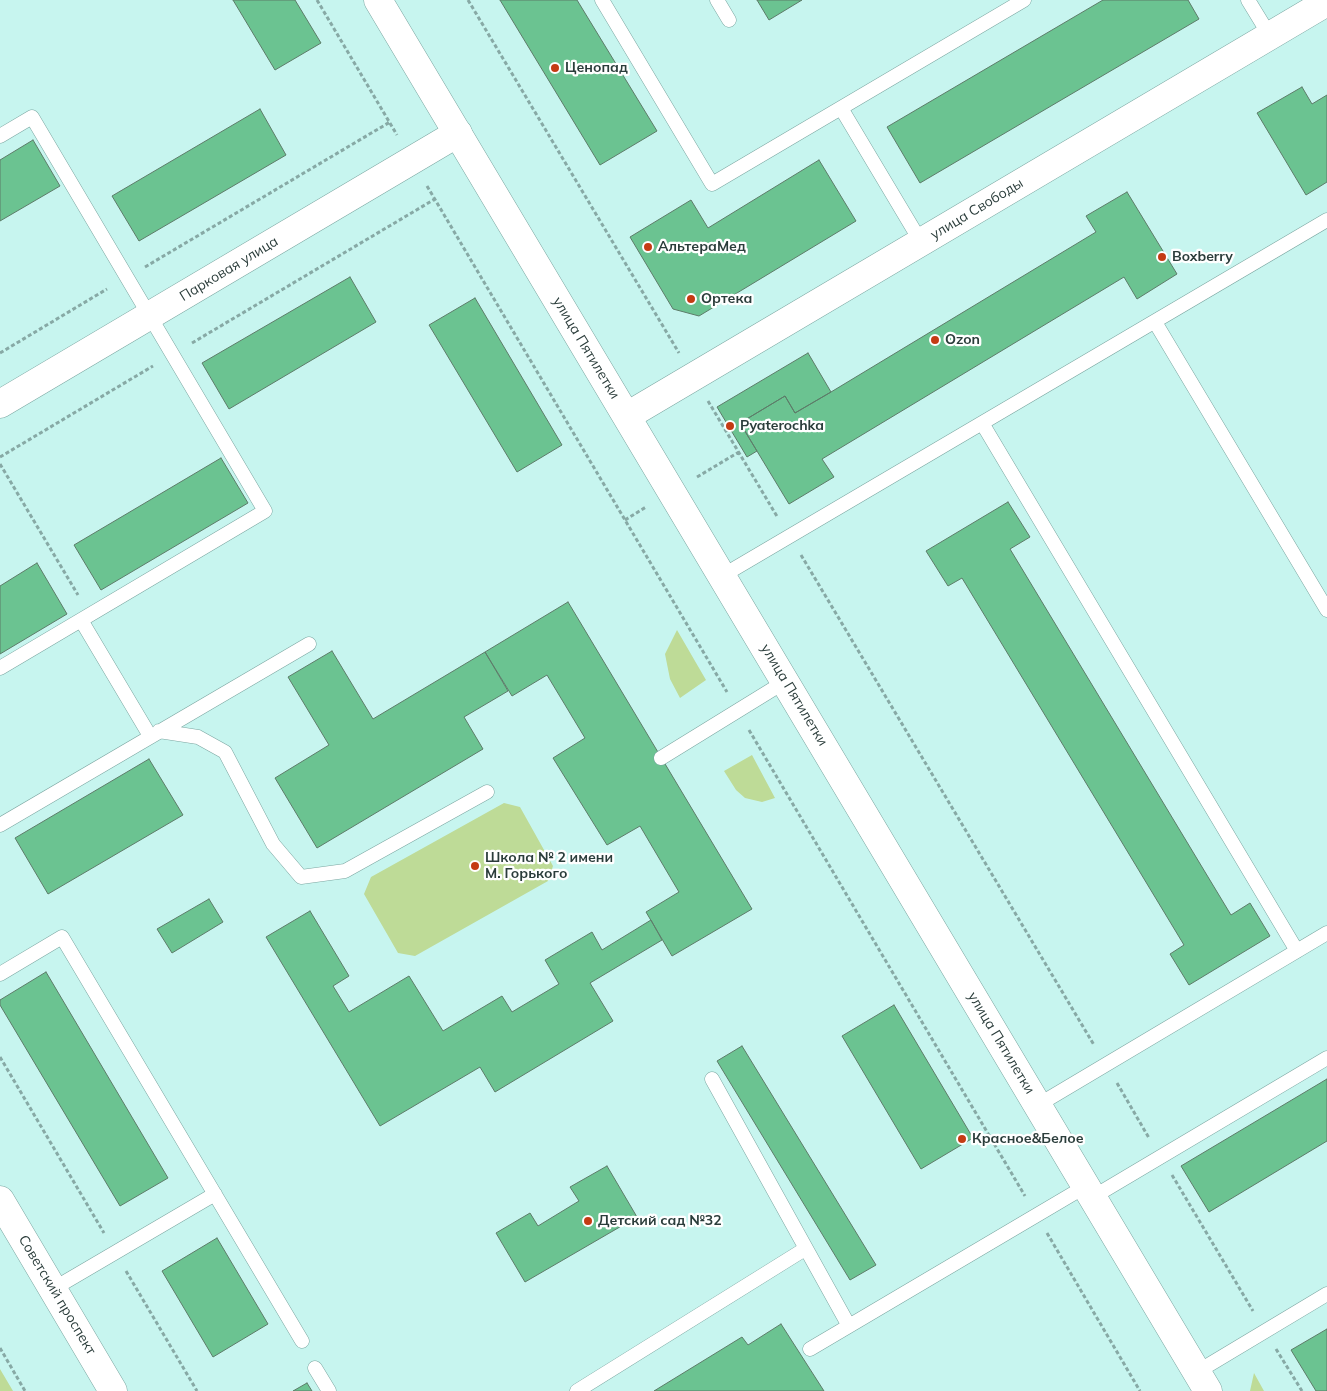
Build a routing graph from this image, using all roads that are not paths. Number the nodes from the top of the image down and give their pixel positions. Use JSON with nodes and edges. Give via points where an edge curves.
{"nodes":[{"id":1,"x":378,"y":0,"type":"edge"},
{"id":2,"x":602,"y":0,"type":"edge"},
{"id":3,"x":717,"y":0,"type":"edge"},
{"id":4,"x":1024,"y":0,"type":"edge"},
{"id":5,"x":1248,"y":0,"type":"edge"},
{"id":6,"x":1327,"y":2,"type":"edge"},
{"id":7,"x":729,"y":20,"type":"dead end"},
{"id":8,"x":1270,"y":36,"type":"junction"},
{"id":9,"x":841,"y":108,"type":"junction"},
{"id":10,"x":458,"y":133,"type":"junction"},
{"id":11,"x":0,"y":136,"type":"edge"},
{"id":12,"x":1327,"y":220,"type":"edge"},
{"id":13,"x":921,"y":242,"type":"junction"},
{"id":14,"x":149,"y":316,"type":"junction"},
{"id":15,"x":1155,"y":322,"type":"junction"},
{"id":16,"x":0,"y":404,"type":"edge"},
{"id":17,"x":627,"y":416,"type":"junction"},
{"id":18,"x":982,"y":423,"type":"junction"},
{"id":19,"x":722,"y":576,"type":"junction"},
{"id":20,"x":1327,"y":610,"type":"edge"},
{"id":21,"x":85,"y":617,"type":"junction"},
{"id":22,"x":309,"y":644,"type":"dead end"},
{"id":23,"x":0,"y":668,"type":"edge"},
{"id":24,"x":786,"y":681,"type":"junction"},
{"id":25,"x":155,"y":734,"type":"junction"},
{"id":26,"x":661,"y":758,"type":"dead end"},
{"id":27,"x":487,"y":792,"type":"dead end"},
{"id":28,"x":0,"y":826,"type":"edge"},
{"id":29,"x":1327,"y":933,"type":"edge"},
{"id":30,"x":1297,"y":951,"type":"junction"},
{"id":31,"x":0,"y":974,"type":"edge"},
{"id":32,"x":1327,"y":1058,"type":"edge"},
{"id":33,"x":712,"y":1078,"type":"dead end"},
{"id":34,"x":1038,"y":1105,"type":"junction"},
{"id":35,"x":1090,"y":1192,"type":"junction"},
{"id":36,"x":215,"y":1194,"type":"junction"},
{"id":37,"x":0,"y":1200,"type":"edge"},
{"id":38,"x":805,"y":1249,"type":"junction"},
{"id":39,"x":53,"y":1290,"type":"junction"},
{"id":40,"x":1327,"y":1294,"type":"edge"},
{"id":41,"x":849,"y":1326,"type":"junction"},
{"id":42,"x":302,"y":1341,"type":"dead end"},
{"id":43,"x":810,"y":1349,"type":"dead end"},
{"id":44,"x":315,"y":1368,"type":"dead end"},
{"id":45,"x":1203,"y":1381,"type":"edge"},
{"id":46,"x":113,"y":1391,"type":"edge"},
{"id":47,"x":329,"y":1391,"type":"edge"},
{"id":48,"x":577,"y":1391,"type":"edge"}],
"edges":[{"from":1,"to":10,"type":"main road","name":"улица Пятилетки"},
{"from":2,"to":9,"type":"lane","via":[[712,184]]},
{"from":3,"to":7,"type":"lane"},
{"from":4,"to":9,"type":"lane"},
{"from":5,"to":8,"type":"lane"},
{"from":6,"to":8,"type":"main road","name":"улица Свободы"},
{"from":8,"to":13,"type":"main road","name":"улица Свободы"},
{"from":9,"to":13,"type":"lane"},
{"from":10,"to":14,"type":"main road","name":"Парковая улица"},
{"from":10,"to":17,"type":"main road","name":"улица Пятилетки"},
{"from":11,"to":14,"type":"lane","via":[[32,117]]},
{"from":12,"to":15,"type":"lane"},
{"from":13,"to":17,"type":"main road","name":"улица Свободы"},
{"from":14,"to":16,"type":"main road","name":"Парковая улица"},
{"from":14,"to":21,"type":"lane","via":[[266,511]]},
{"from":15,"to":18,"type":"lane"},
{"from":15,"to":20,"type":"lane"},
{"from":17,"to":19,"type":"main road","name":"улица Пятилетки"},
{"from":18,"to":19,"type":"lane"},
{"from":18,"to":30,"type":"lane"},
{"from":19,"to":24,"type":"main road","name":"улица Пятилетки"},
{"from":21,"to":23,"type":"lane"},
{"from":21,"to":25,"type":"lane"},
{"from":22,"to":25,"type":"lane"},
{"from":24,"to":26,"type":"lane"},
{"from":24,"to":34,"type":"main road","name":"улица Пятилетки"},
{"from":25,"to":27,"type":"lane","via":[[198,736],[225,752],[273,844],[301,877],[345,871]]},
{"from":25,"to":28,"type":"lane"},
{"from":29,"to":30,"type":"lane"},
{"from":30,"to":34,"type":"lane"},
{"from":31,"to":36,"type":"lane","via":[[62,937]]},
{"from":32,"to":35,"type":"lane","via":[[1161,1157]]},
{"from":33,"to":38,"type":"lane"},
{"from":34,"to":35,"type":"main road","name":"улица Пятилетки"},
{"from":35,"to":41,"type":"lane"},
{"from":35,"to":45,"type":"main road","name":"улица Пятилетки"},
{"from":36,"to":39,"type":"lane"},
{"from":36,"to":42,"type":"lane"},
{"from":37,"to":39,"type":"main road","name":"Советский проспект"},
{"from":38,"to":41,"type":"lane"},
{"from":38,"to":48,"type":"lane"},
{"from":39,"to":46,"type":"main road","name":"Советский проспект"},
{"from":40,"to":45,"type":"lane","via":[[1265,1331]]},
{"from":41,"to":43,"type":"lane"},
{"from":44,"to":47,"type":"lane"}]}
